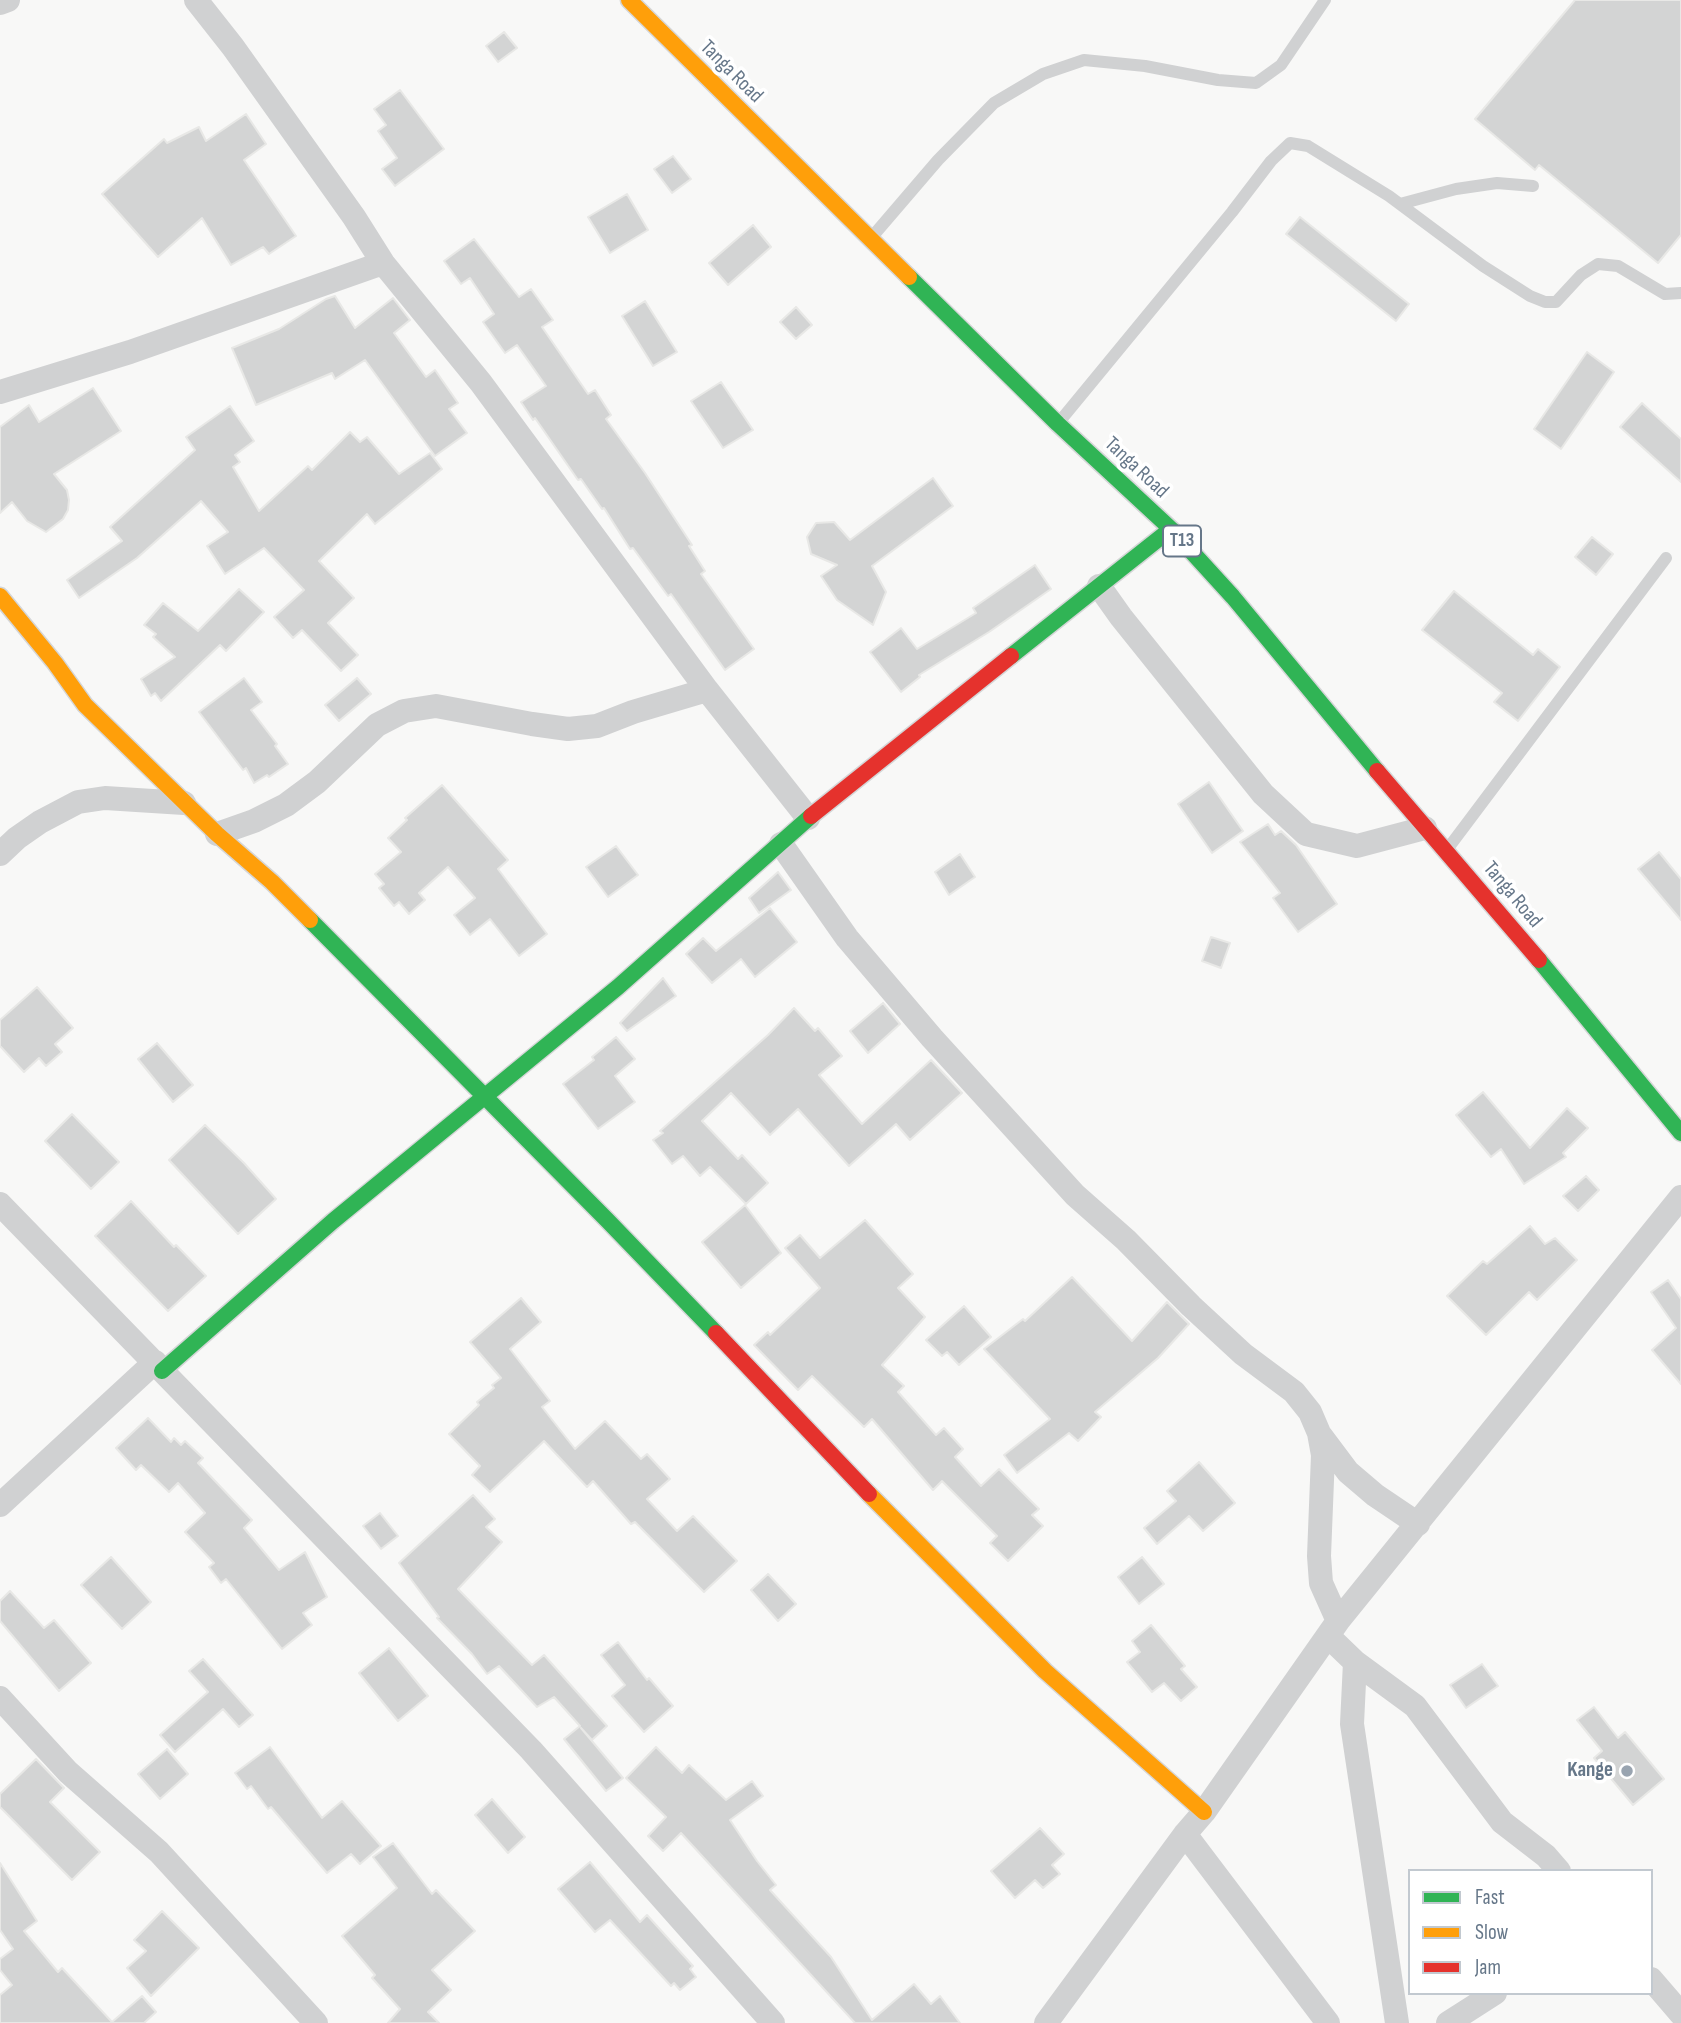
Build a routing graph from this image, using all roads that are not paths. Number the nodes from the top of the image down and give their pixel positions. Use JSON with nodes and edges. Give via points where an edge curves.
{"nodes":[{"id":1,"x":8,"y":0,"type":"edge"},
{"id":2,"x":195,"y":0,"type":"edge"},
{"id":3,"x":629,"y":0,"type":"edge"},
{"id":4,"x":1325,"y":0,"type":"edge"},
{"id":5,"x":0,"y":3,"type":"edge"},
{"id":6,"x":1533,"y":186,"type":"dead end"},
{"id":7,"x":1400,"y":204,"type":"junction"},
{"id":8,"x":870,"y":240,"type":"junction"},
{"id":9,"x":383,"y":264,"type":"junction"},
{"id":10,"x":1681,"y":293,"type":"edge"},
{"id":11,"x":0,"y":392,"type":"edge"},
{"id":12,"x":1058,"y":424,"type":"junction"},
{"id":13,"x":1171,"y":529,"type":"junction"},
{"id":14,"x":1666,"y":558,"type":"dead end"},
{"id":15,"x":1099,"y":586,"type":"junction"},
{"id":16,"x":0,"y":596,"type":"edge"},
{"id":17,"x":708,"y":690,"type":"junction"},
{"id":18,"x":184,"y":803,"type":"junction"},
{"id":19,"x":808,"y":818,"type":"junction"},
{"id":20,"x":1424,"y":828,"type":"junction"},
{"id":21,"x":217,"y":834,"type":"junction"},
{"id":22,"x":781,"y":844,"type":"junction"},
{"id":23,"x":1447,"y":850,"type":"junction"},
{"id":24,"x":0,"y":854,"type":"edge"},
{"id":25,"x":484,"y":1098,"type":"junction"},
{"id":26,"x":1681,"y":1133,"type":"edge"},
{"id":27,"x":1681,"y":1197,"type":"edge"},
{"id":28,"x":0,"y":1204,"type":"edge"},
{"id":29,"x":158,"y":1366,"type":"junction"},
{"id":30,"x":1319,"y":1433,"type":"junction"},
{"id":31,"x":0,"y":1505,"type":"edge"},
{"id":32,"x":1418,"y":1524,"type":"junction"},
{"id":33,"x":1333,"y":1628,"type":"junction"},
{"id":34,"x":1355,"y":1662,"type":"junction"},
{"id":35,"x":0,"y":1698,"type":"edge"},
{"id":36,"x":1204,"y":1812,"type":"junction"},
{"id":37,"x":1185,"y":1834,"type":"junction"},
{"id":38,"x":1557,"y":1869,"type":"edge"},
{"id":39,"x":1653,"y":1981,"type":"edge"},
{"id":40,"x":1492,"y":1995,"type":"edge"},
{"id":41,"x":1681,"y":2014,"type":"edge"},
{"id":42,"x":316,"y":2023,"type":"edge"},
{"id":43,"x":773,"y":2023,"type":"edge"},
{"id":44,"x":1046,"y":2023,"type":"edge"},
{"id":45,"x":1328,"y":2023,"type":"edge"},
{"id":46,"x":1397,"y":2023,"type":"edge"},
{"id":47,"x":1448,"y":2023,"type":"edge"}],
"edges":[{"from":1,"to":5,"type":"street"},
{"from":2,"to":9,"type":"street","via":[[233,47]]},
{"from":3,"to":8,"type":"main road","name":"Tanga Road","number":"T13"},
{"from":4,"to":8,"type":"lane","via":[[1280,65],[1256,83],[1084,61],[1043,74],[994,103]]},
{"from":6,"to":7,"type":"lane","via":[[1497,183],[1456,188]]},
{"from":7,"to":10,"type":"lane","via":[[1492,272],[1545,302],[1556,302],[1598,264],[1618,265],[1665,294]]},
{"from":7,"to":12,"type":"lane","via":[[1308,145],[1290,144]]},
{"from":8,"to":12,"type":"main road","name":"Tanga Road","number":"T13"},
{"from":9,"to":11,"type":"street"},
{"from":9,"to":17,"type":"street","via":[[481,383]]},
{"from":12,"to":13,"type":"main road","name":"Tanga Road","number":"T13"},
{"from":13,"to":15,"type":"main road"},
{"from":13,"to":20,"type":"main road","name":"Tanga Road","number":"T13"},
{"from":14,"to":23,"type":"lane"},
{"from":15,"to":19,"type":"main road"},
{"from":15,"to":20,"type":"street","via":[[1263,794],[1306,834],[1357,846]]},
{"from":16,"to":18,"type":"main road","via":[[85,705]]},
{"from":17,"to":19,"type":"street"},
{"from":17,"to":21,"type":"street","via":[[597,726],[568,729],[436,706],[404,711],[377,726],[286,805]]},
{"from":18,"to":21,"type":"main road"},
{"from":18,"to":24,"type":"street","via":[[105,798],[78,802],[40,822]]},
{"from":19,"to":22,"type":"main road"},
{"from":20,"to":23,"type":"main road","name":"Tanga Road","number":"T13"},
{"from":21,"to":25,"type":"main road","via":[[272,882]]},
{"from":22,"to":25,"type":"main road"},
{"from":22,"to":30,"type":"street","via":[[847,938],[1075,1195],[1243,1354],[1294,1392]]},
{"from":23,"to":26,"type":"main road","name":"Tanga Road","number":"T13"},
{"from":25,"to":29,"type":"main road"},
{"from":25,"to":36,"type":"main road","via":[[1045,1671]]},
{"from":27,"to":32,"type":"street"},
{"from":28,"to":29,"type":"street"},
{"from":29,"to":31,"type":"street"},
{"from":29,"to":43,"type":"street","via":[[531,1750]]},
{"from":30,"to":32,"type":"street","via":[[1348,1472]]},
{"from":30,"to":33,"type":"street","via":[[1323,1455],[1319,1556]]},
{"from":32,"to":33,"type":"street"},
{"from":33,"to":34,"type":"street"},
{"from":33,"to":36,"type":"street"},
{"from":34,"to":38,"type":"street","via":[[1415,1706],[1502,1822]]},
{"from":34,"to":46,"type":"street","via":[[1352,1724]]},
{"from":35,"to":42,"type":"street","via":[[68,1772],[159,1852]]},
{"from":36,"to":37,"type":"street"},
{"from":37,"to":44,"type":"street"},
{"from":37,"to":45,"type":"street"},
{"from":39,"to":41,"type":"street"},
{"from":40,"to":47,"type":"street"}]}
